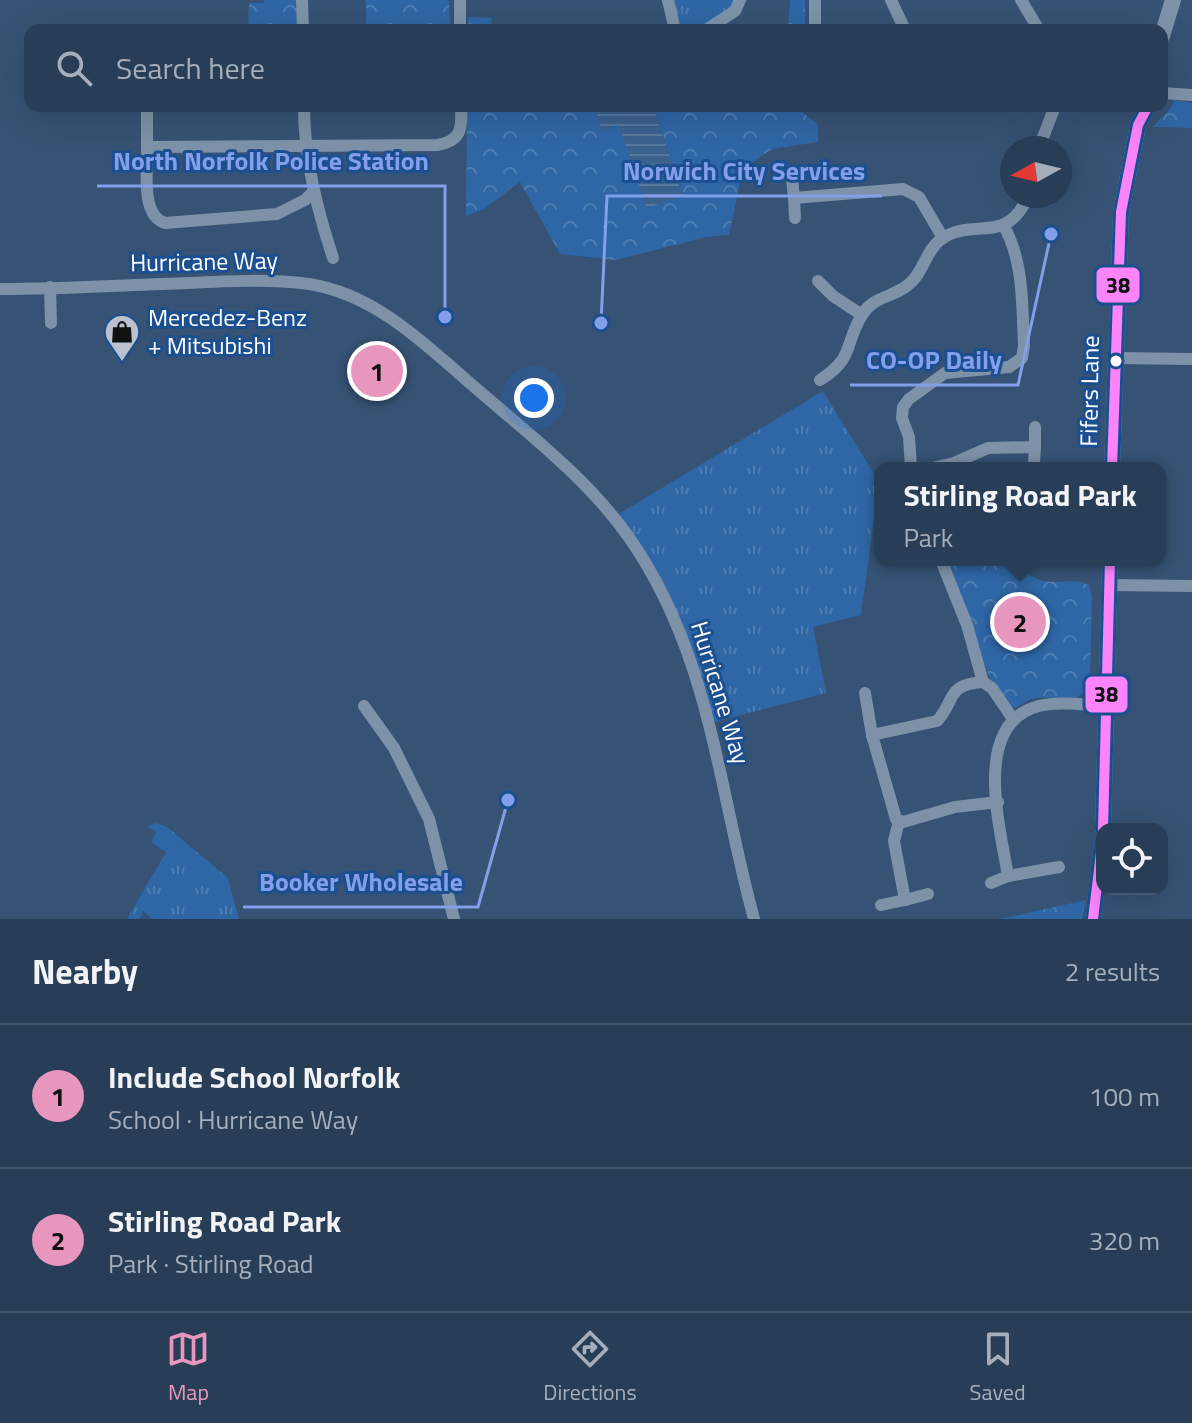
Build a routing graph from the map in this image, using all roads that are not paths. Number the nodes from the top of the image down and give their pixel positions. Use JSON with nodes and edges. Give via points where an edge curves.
{"nodes":[{"id":1,"x":302,"y":0,"type":"edge"},
{"id":2,"x":460,"y":0,"type":"edge"},
{"id":3,"x":668,"y":0,"type":"edge"},
{"id":4,"x":740,"y":0,"type":"edge"},
{"id":5,"x":815,"y":0,"type":"edge"},
{"id":6,"x":891,"y":0,"type":"edge"},
{"id":7,"x":1021,"y":0,"type":"edge"},
{"id":8,"x":1173,"y":0,"type":"edge"},
{"id":9,"x":303,"y":24,"type":"edge"},
{"id":10,"x":460,"y":24,"type":"edge"},
{"id":11,"x":674,"y":24,"type":"edge"},
{"id":12,"x":715,"y":24,"type":"edge"},
{"id":13,"x":815,"y":24,"type":"edge"},
{"id":14,"x":902,"y":24,"type":"edge"},
{"id":15,"x":1035,"y":24,"type":"edge"},
{"id":16,"x":1165,"y":24,"type":"edge"},
{"id":17,"x":1168,"y":92,"type":"edge"},
{"id":18,"x":1192,"y":95,"type":"edge"},
{"id":19,"x":147,"y":112,"type":"edge"},
{"id":20,"x":304,"y":112,"type":"edge"},
{"id":21,"x":461,"y":112,"type":"edge"},
{"id":22,"x":1053,"y":112,"type":"edge"},
{"id":23,"x":1134,"y":112,"type":"edge"},
{"id":24,"x":1145,"y":112,"type":"edge"},
{"id":25,"x":1138,"y":125,"type":"junction"},
{"id":26,"x":1044,"y":136,"type":"edge"},
{"id":27,"x":304,"y":145,"type":"junction"},
{"id":28,"x":147,"y":147,"type":"junction"},
{"id":29,"x":792,"y":178,"type":"dead end"},
{"id":30,"x":314,"y":191,"type":"junction"},
{"id":31,"x":794,"y":198,"type":"junction"},
{"id":32,"x":1022,"y":208,"type":"edge"},
{"id":33,"x":795,"y":218,"type":"dead end"},
{"id":34,"x":1004,"y":226,"type":"junction"},
{"id":35,"x":943,"y":238,"type":"junction"},
{"id":36,"x":333,"y":258,"type":"dead end"},
{"id":37,"x":818,"y":281,"type":"dead end"},
{"id":38,"x":50,"y":287,"type":"junction"},
{"id":39,"x":0,"y":289,"type":"edge"},
{"id":40,"x":862,"y":315,"type":"junction"},
{"id":41,"x":51,"y":323,"type":"dead end"},
{"id":42,"x":1115,"y":358,"type":"junction"},
{"id":43,"x":1192,"y":359,"type":"edge"},
{"id":44,"x":820,"y":380,"type":"dead end"},
{"id":45,"x":1035,"y":427,"type":"dead end"},
{"id":46,"x":1035,"y":447,"type":"junction"},
{"id":47,"x":911,"y":462,"type":"edge"},
{"id":48,"x":956,"y":462,"type":"edge"},
{"id":49,"x":1034,"y":462,"type":"edge"},
{"id":50,"x":1112,"y":462,"type":"edge"},
{"id":51,"x":943,"y":566,"type":"edge"},
{"id":52,"x":1110,"y":566,"type":"edge"},
{"id":53,"x":1110,"y":585,"type":"junction"},
{"id":54,"x":1192,"y":586,"type":"edge"},
{"id":55,"x":983,"y":682,"type":"junction"},
{"id":56,"x":865,"y":693,"type":"dead end"},
{"id":57,"x":364,"y":706,"type":"dead end"},
{"id":58,"x":1107,"y":706,"type":"junction"},
{"id":59,"x":1013,"y":719,"type":"junction"},
{"id":60,"x":872,"y":735,"type":"junction"},
{"id":61,"x":998,"y":802,"type":"junction"},
{"id":62,"x":899,"y":821,"type":"junction"},
{"id":63,"x":1103,"y":823,"type":"edge"},
{"id":64,"x":1059,"y":867,"type":"dead end"},
{"id":65,"x":1008,"y":876,"type":"junction"},
{"id":66,"x":991,"y":883,"type":"dead end"},
{"id":67,"x":928,"y":894,"type":"dead end"},
{"id":68,"x":1096,"y":894,"type":"edge"},
{"id":69,"x":905,"y":900,"type":"junction"},
{"id":70,"x":881,"y":905,"type":"dead end"},
{"id":71,"x":454,"y":919,"type":"edge"},
{"id":72,"x":754,"y":919,"type":"edge"},
{"id":73,"x":1093,"y":919,"type":"edge"}],
"edges":[{"from":1,"to":9,"type":"street"},
{"from":2,"to":10,"type":"street"},
{"from":3,"to":11,"type":"street"},
{"from":4,"to":12,"type":"street","via":[[735,11]]},
{"from":5,"to":13,"type":"street"},
{"from":6,"to":14,"type":"street"},
{"from":7,"to":15,"type":"street"},
{"from":8,"to":16,"type":"street"},
{"from":17,"to":18,"type":"street"},
{"from":19,"to":28,"type":"street"},
{"from":20,"to":27,"type":"street"},
{"from":21,"to":27,"type":"street","via":[[460,130],[448,143]]},
{"from":22,"to":26,"type":"street"},
{"from":23,"to":25,"type":"street","name":"Fifers Lane"},
{"from":24,"to":25,"type":"street","name":"Fifers Lane"},
{"from":25,"to":42,"type":"street","name":"Fifers Lane","via":[[1121,212]]},
{"from":27,"to":28,"type":"street"},
{"from":27,"to":30,"type":"street"},
{"from":28,"to":30,"type":"street","via":[[143,203],[165,223],[277,214]]},
{"from":29,"to":31,"type":"street"},
{"from":30,"to":36,"type":"street","via":[[326,211]]},
{"from":31,"to":33,"type":"street"},
{"from":31,"to":35,"type":"street","via":[[912,191]]},
{"from":32,"to":34,"type":"street"},
{"from":34,"to":35,"type":"street"},
{"from":34,"to":47,"type":"street","via":[[1019,264],[1022,358],[1009,367],[945,373],[909,399],[902,418]]},
{"from":35,"to":40,"type":"street","via":[[907,286],[880,297]]},
{"from":37,"to":40,"type":"street","via":[[830,300]]},
{"from":38,"to":39,"type":"street","name":"Hurricane Way"},
{"from":38,"to":41,"type":"street"},
{"from":38,"to":72,"type":"street","name":"Hurricane Way","via":[[246,281],[308,284],[353,296],[379,309],[562,463],[627,535],[683,639],[707,711]]},
{"from":40,"to":44,"type":"street","via":[[846,357]]},
{"from":42,"to":43,"type":"street"},
{"from":42,"to":50,"type":"street","name":"Fifers Lane"},
{"from":45,"to":46,"type":"street"},
{"from":46,"to":48,"type":"street","via":[[988,448]]},
{"from":46,"to":49,"type":"street"},
{"from":51,"to":55,"type":"street"},
{"from":52,"to":53,"type":"street"},
{"from":53,"to":54,"type":"street"},
{"from":53,"to":58,"type":"street"},
{"from":55,"to":59,"type":"street"},
{"from":55,"to":60,"type":"street","via":[[955,691],[937,721]]},
{"from":56,"to":60,"type":"street"},
{"from":57,"to":71,"type":"street","via":[[394,748],[429,819]]},
{"from":58,"to":59,"type":"street","via":[[1037,706]]},
{"from":58,"to":63,"type":"street"},
{"from":59,"to":61,"type":"street","via":[[996,751]]},
{"from":60,"to":62,"type":"street"},
{"from":61,"to":62,"type":"street"},
{"from":61,"to":65,"type":"street"},
{"from":62,"to":69,"type":"street","via":[[894,841]]},
{"from":64,"to":65,"type":"street"},
{"from":65,"to":66,"type":"street"},
{"from":67,"to":69,"type":"street"},
{"from":68,"to":73,"type":"street"},
{"from":69,"to":70,"type":"street"}]}
